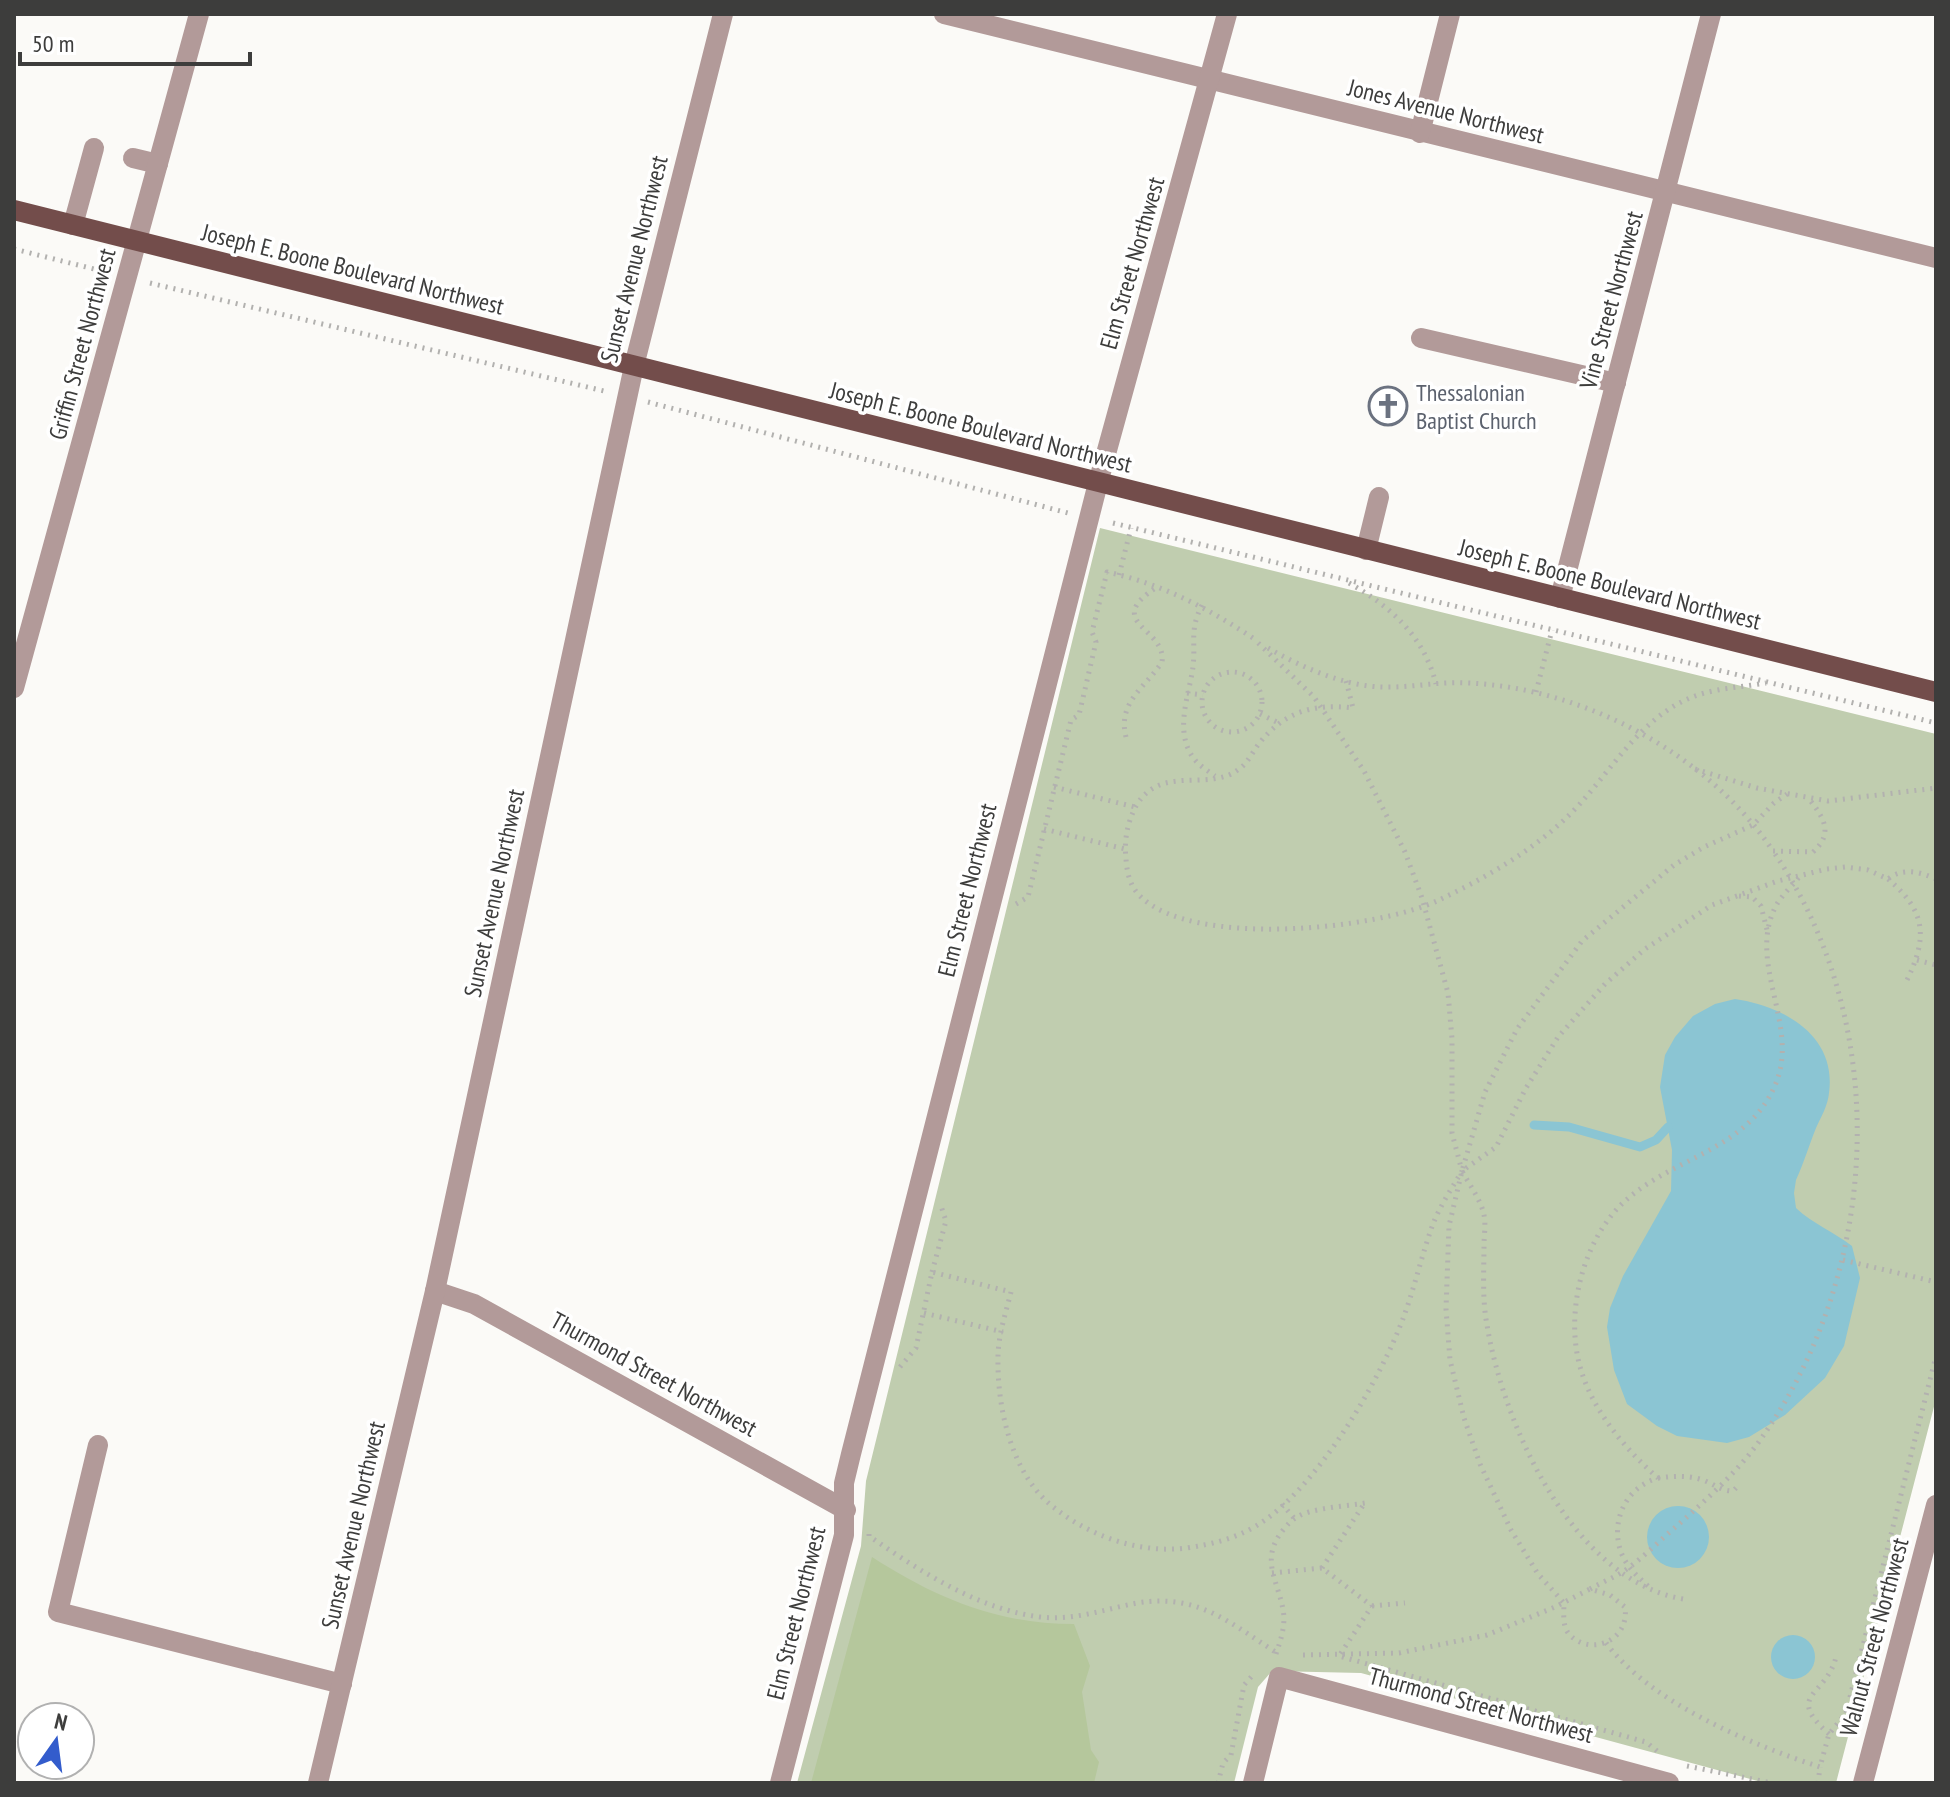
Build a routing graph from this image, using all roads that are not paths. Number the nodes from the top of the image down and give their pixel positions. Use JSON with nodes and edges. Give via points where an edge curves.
{"nodes":[{"id":1,"x":199,"y":14,"type":"edge"},
{"id":2,"x":723,"y":14,"type":"edge"},
{"id":3,"x":944,"y":14,"type":"edge"},
{"id":4,"x":1227,"y":14,"type":"edge"},
{"id":5,"x":1450,"y":14,"type":"edge"},
{"id":6,"x":1711,"y":14,"type":"edge"},
{"id":7,"x":1211,"y":80,"type":"junction"},
{"id":8,"x":1420,"y":133,"type":"junction"},
{"id":9,"x":94,"y":148,"type":"dead end"},
{"id":10,"x":133,"y":158,"type":"dead end"},
{"id":11,"x":158,"y":164,"type":"junction"},
{"id":12,"x":1667,"y":191,"type":"junction"},
{"id":13,"x":14,"y":210,"type":"edge"},
{"id":14,"x":73,"y":225,"type":"junction"},
{"id":15,"x":137,"y":241,"type":"junction"},
{"id":16,"x":1936,"y":258,"type":"edge"},
{"id":17,"x":1421,"y":338,"type":"dead end"},
{"id":18,"x":634,"y":366,"type":"junction"},
{"id":19,"x":1616,"y":383,"type":"junction"},
{"id":20,"x":1098,"y":483,"type":"junction"},
{"id":21,"x":1379,"y":497,"type":"dead end"},
{"id":22,"x":1366,"y":550,"type":"junction"},
{"id":23,"x":1560,"y":598,"type":"junction"},
{"id":24,"x":15,"y":682,"type":"edge"},
{"id":25,"x":1936,"y":692,"type":"edge"},
{"id":26,"x":435,"y":1291,"type":"junction"},
{"id":27,"x":98,"y":1445,"type":"dead end"},
{"id":28,"x":1936,"y":1505,"type":"edge"},
{"id":29,"x":846,"y":1510,"type":"junction"},
{"id":30,"x":342,"y":1684,"type":"junction"},
{"id":31,"x":318,"y":1783,"type":"edge"},
{"id":32,"x":780,"y":1783,"type":"edge"},
{"id":33,"x":1253,"y":1783,"type":"edge"},
{"id":34,"x":1669,"y":1783,"type":"edge"},
{"id":35,"x":1863,"y":1783,"type":"edge"}],
"edges":[{"from":1,"to":11,"type":"street","name":"Griffin Street Northwest"},
{"from":2,"to":18,"type":"street","name":"Sunset Avenue Northwest"},
{"from":3,"to":7,"type":"street","name":"Jones Avenue Northwest"},
{"from":4,"to":7,"type":"street","name":"Elm Street Northwest"},
{"from":5,"to":8,"type":"street"},
{"from":6,"to":12,"type":"street","name":"Vine Street Northwest"},
{"from":7,"to":8,"type":"street","name":"Jones Avenue Northwest"},
{"from":7,"to":20,"type":"street","name":"Elm Street Northwest"},
{"from":8,"to":12,"type":"street","name":"Jones Avenue Northwest"},
{"from":9,"to":14,"type":"street"},
{"from":10,"to":11,"type":"street"},
{"from":11,"to":15,"type":"street","name":"Griffin Street Northwest"},
{"from":12,"to":16,"type":"street","name":"Jones Avenue Northwest"},
{"from":12,"to":19,"type":"street","name":"Vine Street Northwest"},
{"from":13,"to":14,"type":"main road","name":"Joseph E. Boone Boulevard Northwest"},
{"from":14,"to":15,"type":"main road","name":"Joseph E. Boone Boulevard Northwest"},
{"from":15,"to":18,"type":"main road","name":"Joseph E. Boone Boulevard Northwest"},
{"from":15,"to":24,"type":"street","name":"Griffin Street Northwest"},
{"from":17,"to":19,"type":"street"},
{"from":18,"to":20,"type":"main road","name":"Joseph E. Boone Boulevard Northwest"},
{"from":18,"to":26,"type":"street","name":"Sunset Avenue Northwest"},
{"from":19,"to":23,"type":"street","name":"Vine Street Northwest"},
{"from":20,"to":22,"type":"main road","name":"Joseph E. Boone Boulevard Northwest"},
{"from":20,"to":29,"type":"street","name":"Elm Street Northwest","via":[[844,1483]]},
{"from":21,"to":22,"type":"street"},
{"from":22,"to":23,"type":"main road","name":"Joseph E. Boone Boulevard Northwest"},
{"from":23,"to":25,"type":"main road","name":"Joseph E. Boone Boulevard Northwest"},
{"from":26,"to":29,"type":"street","name":"Thurmond Street Northwest","via":[[474,1304]]},
{"from":26,"to":30,"type":"street","name":"Sunset Avenue Northwest"},
{"from":27,"to":30,"type":"street","via":[[58,1612]]},
{"from":28,"to":35,"type":"street","name":"Walnut Street Northwest"},
{"from":29,"to":32,"type":"street","name":"Elm Street Northwest"},
{"from":30,"to":31,"type":"street","name":"Sunset Avenue Northwest"},
{"from":33,"to":34,"type":"street","name":"Thurmond Street Northwest","via":[[1279,1677]]}]}
